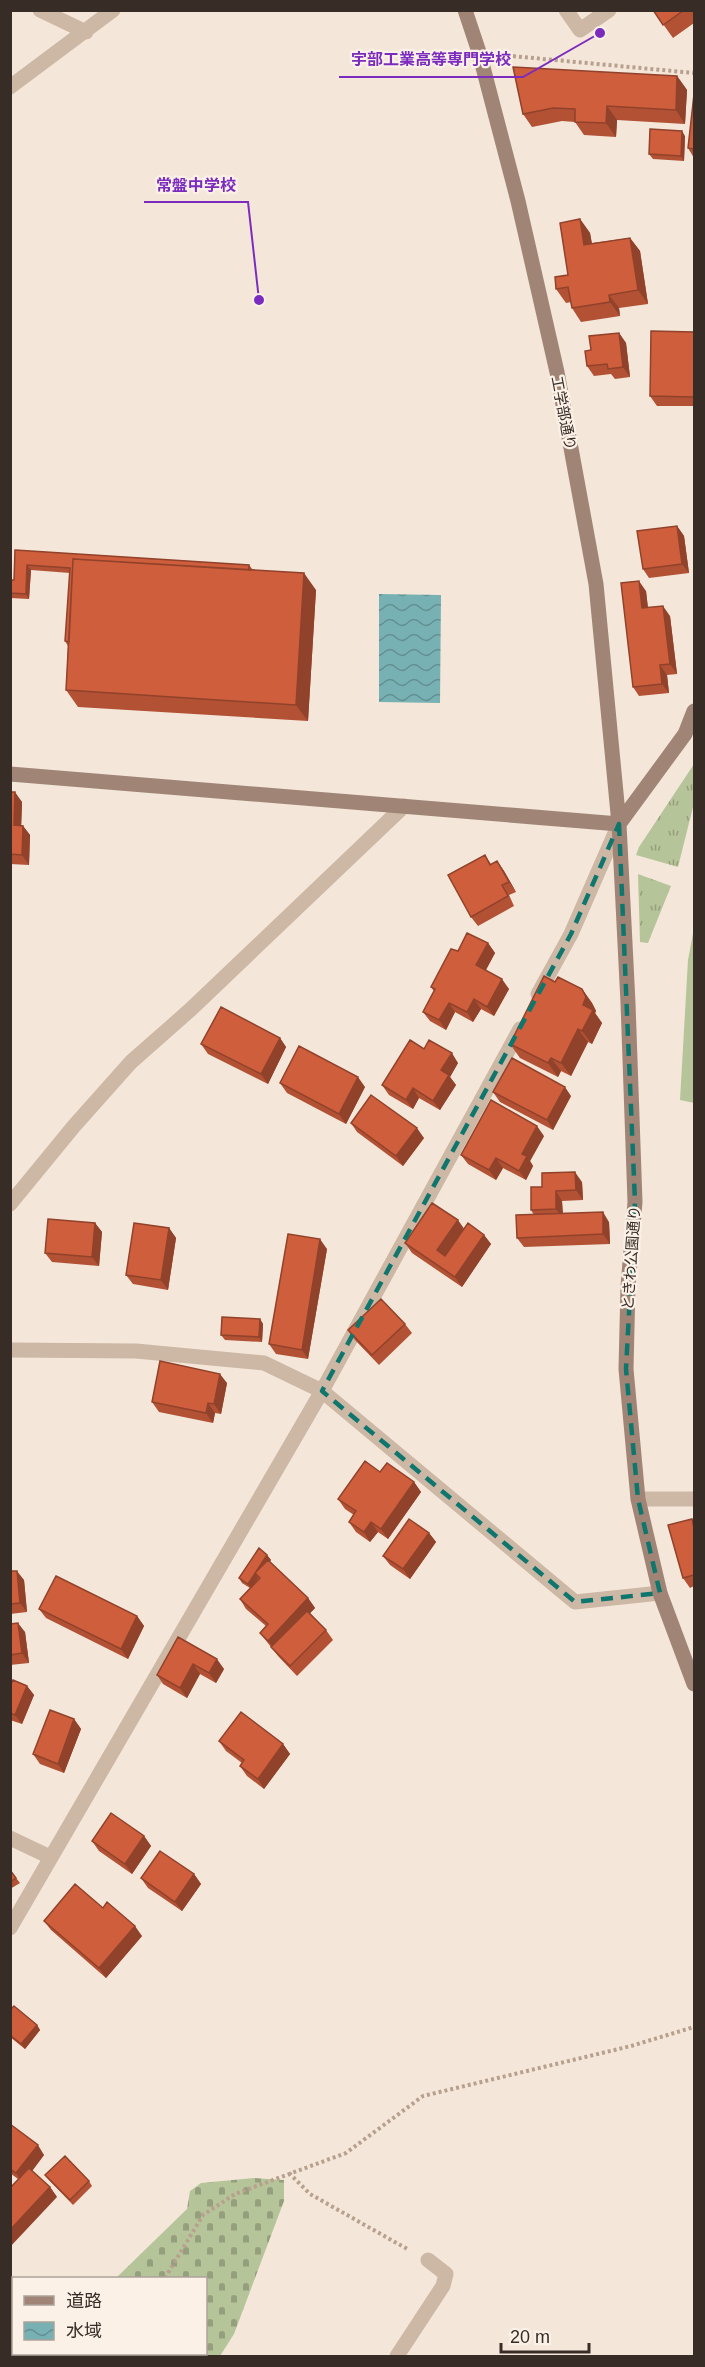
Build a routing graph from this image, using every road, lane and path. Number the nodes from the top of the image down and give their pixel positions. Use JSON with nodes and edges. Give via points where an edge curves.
{"nodes":[{"id":1,"x":40,"y":10,"type":"edge"},
{"id":2,"x":112,"y":10,"type":"edge"},
{"id":3,"x":465,"y":10,"type":"edge"},
{"id":4,"x":566,"y":10,"type":"edge"},
{"id":5,"x":609,"y":10,"type":"edge"},
{"id":6,"x":86,"y":32,"type":"junction"},
{"id":7,"x":479,"y":52,"type":"junction"},
{"id":8,"x":694,"y":73,"type":"edge"},
{"id":9,"x":10,"y":87,"type":"edge"},
{"id":10,"x":694,"y":711,"type":"edge"},
{"id":11,"x":10,"y":774,"type":"edge"},
{"id":12,"x":404,"y":806,"type":"junction"},
{"id":13,"x":619,"y":824,"type":"junction"},
{"id":14,"x":10,"y":1204,"type":"edge"},
{"id":15,"x":10,"y":1350,"type":"edge"},
{"id":16,"x":322,"y":1391,"type":"junction"},
{"id":17,"x":638,"y":1499,"type":"junction"},
{"id":18,"x":694,"y":1499,"type":"edge"},
{"id":19,"x":660,"y":1593,"type":"junction"},
{"id":20,"x":694,"y":1684,"type":"edge"},
{"id":21,"x":10,"y":1838,"type":"edge"},
{"id":22,"x":50,"y":1857,"type":"junction"},
{"id":23,"x":10,"y":1928,"type":"edge"},
{"id":24,"x":694,"y":2027,"type":"edge"},
{"id":25,"x":289,"y":2173,"type":"junction"},
{"id":26,"x":428,"y":2260,"type":"joint"},
{"id":27,"x":166,"y":2277,"type":"edge"},
{"id":28,"x":397,"y":2356,"type":"edge"}],
"edges":[{"from":1,"to":6,"type":"street"},
{"from":2,"to":6,"type":"street"},
{"from":3,"to":7,"type":"street","name":"工学部通り"},
{"from":4,"to":5,"type":"street","via":[[580,30]]},
{"from":6,"to":9,"type":"street"},
{"from":7,"to":8,"type":"path"},
{"from":7,"to":13,"type":"street","name":"工学部通り","via":[[518,201],[556,372],[594,572]]},
{"from":10,"to":13,"type":"street","via":[[685,734]]},
{"from":11,"to":12,"type":"street"},
{"from":12,"to":13,"type":"street"},
{"from":12,"to":14,"type":"street","via":[[131,1062]]},
{"from":13,"to":16,"type":"street","via":[[571,934]]},
{"from":13,"to":17,"type":"street","name":"ときわ公園通り","via":[[635,1202],[627,1286],[626,1369]]},
{"from":15,"to":16,"type":"street","via":[[136,1351],[264,1363]]},
{"from":16,"to":19,"type":"street","via":[[575,1602]]},
{"from":16,"to":22,"type":"street"},
{"from":17,"to":18,"type":"street"},
{"from":17,"to":19,"type":"street","name":"ときわ公園通り"},
{"from":19,"to":20,"type":"street","name":"ときわ公園通り"},
{"from":21,"to":22,"type":"street"},
{"from":22,"to":23,"type":"street"},
{"from":24,"to":25,"type":"path","via":[[423,2096],[346,2152]]},
{"from":25,"to":26,"type":"path","via":[[310,2194]]},
{"from":25,"to":27,"type":"path","via":[[235,2194],[203,2215]]},
{"from":26,"to":28,"type":"street","via":[[446,2274],[443,2286]]}]}
